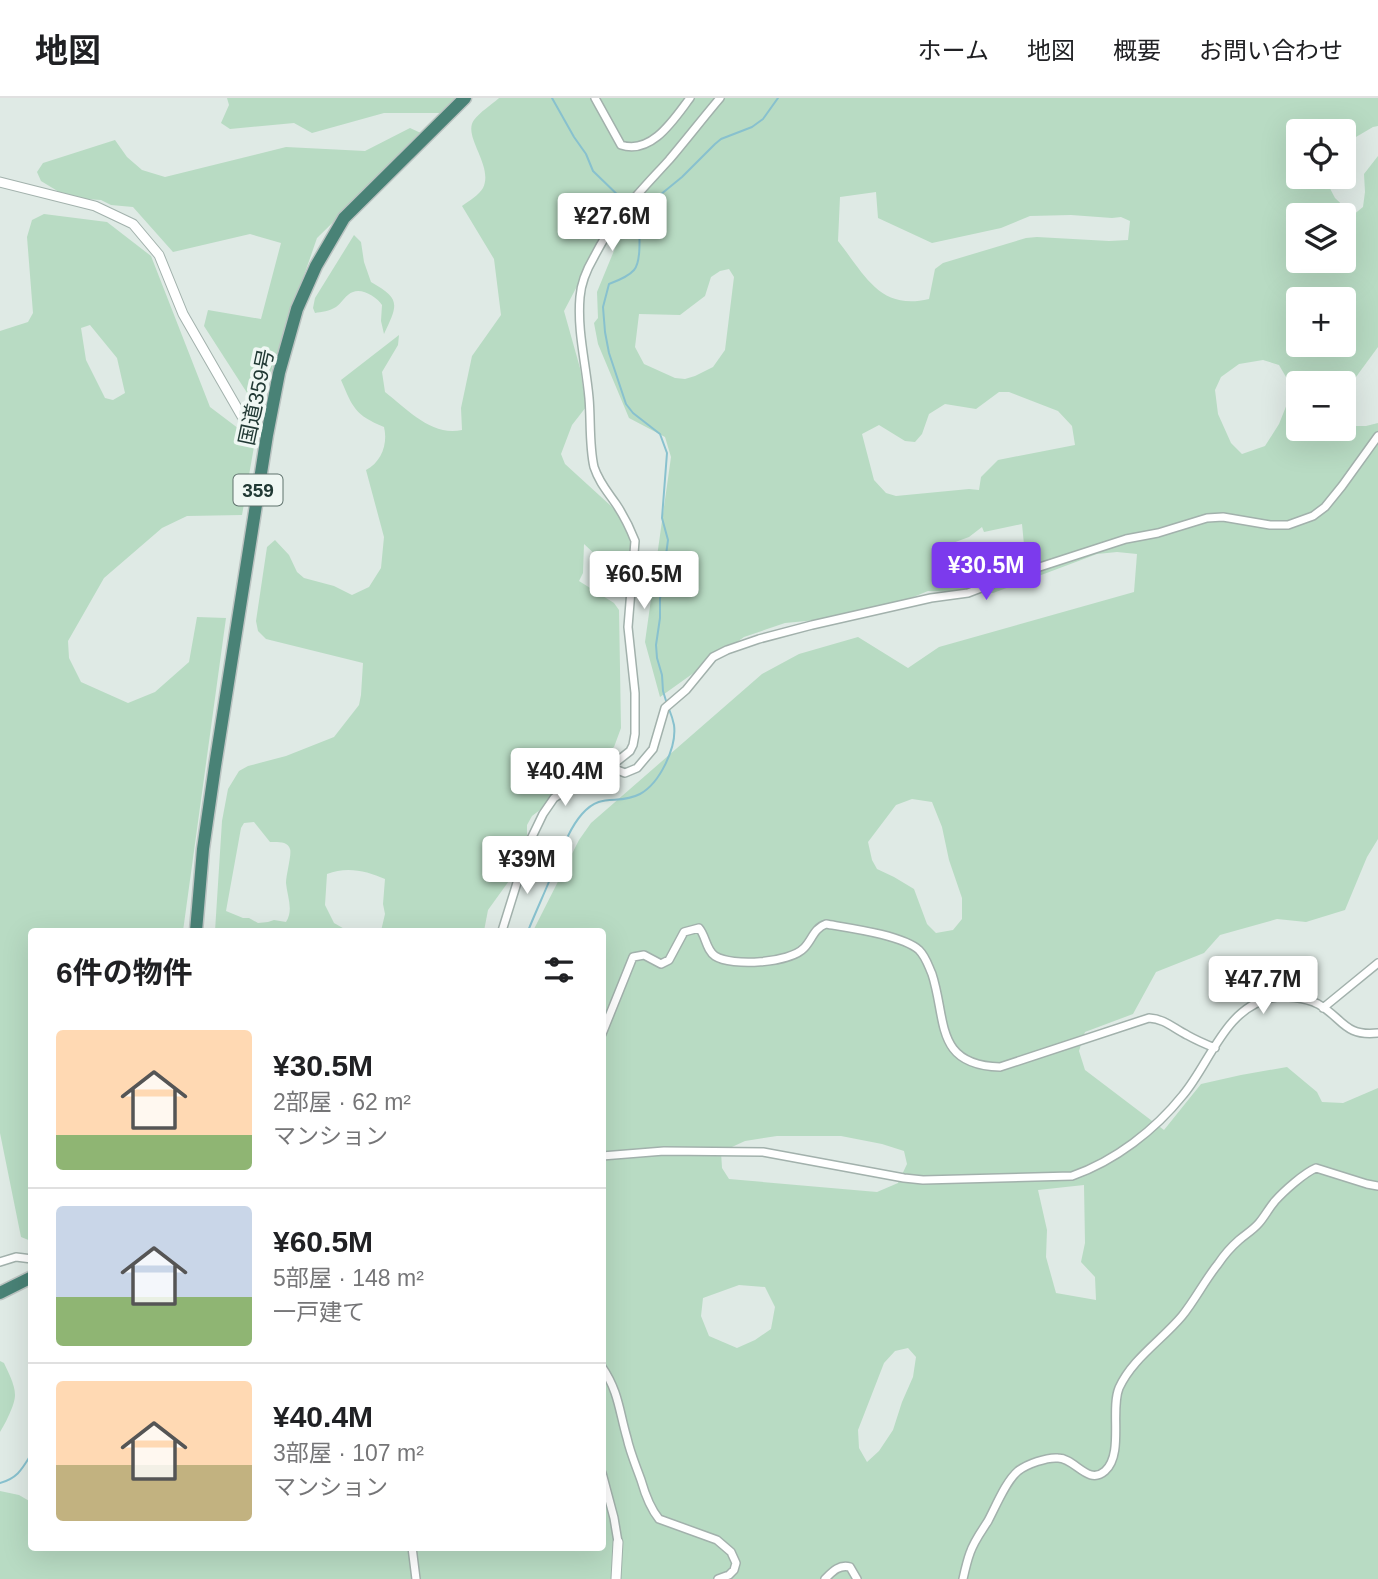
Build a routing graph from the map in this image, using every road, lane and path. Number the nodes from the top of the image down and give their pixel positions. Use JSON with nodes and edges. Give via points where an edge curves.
{"nodes":[{"id":1,"x":595,"y":98,"type":"edge"},
{"id":2,"x":690,"y":98,"type":"edge"},
{"id":3,"x":720,"y":98,"type":"edge"},
{"id":4,"x":460,"y":103,"type":"edge"},
{"id":5,"x":0,"y":182,"type":"edge"},
{"id":6,"x":267,"y":435,"type":"junction"},
{"id":7,"x":1378,"y":436,"type":"edge"},
{"id":8,"x":606,"y":766,"type":"junction"},
{"id":9,"x":196,"y":928,"type":"edge"},
{"id":10,"x":503,"y":928,"type":"edge"},
{"id":11,"x":1378,"y":963,"type":"edge"},
{"id":12,"x":1323,"y":1008,"type":"junction"},
{"id":13,"x":606,"y":1026,"type":"edge"},
{"id":14,"x":1378,"y":1033,"type":"edge"},
{"id":15,"x":1214,"y":1048,"type":"junction"},
{"id":16,"x":606,"y":1156,"type":"edge"},
{"id":17,"x":1378,"y":1186,"type":"edge"},
{"id":18,"x":28,"y":1258,"type":"edge"},
{"id":19,"x":0,"y":1262,"type":"edge"},
{"id":20,"x":28,"y":1279,"type":"edge"},
{"id":21,"x":0,"y":1293,"type":"edge"},
{"id":22,"x":606,"y":1373,"type":"edge"},
{"id":23,"x":606,"y":1488,"type":"edge"},
{"id":24,"x":618,"y":1542,"type":"joint"},
{"id":25,"x":412,"y":1551,"type":"edge"},
{"id":26,"x":416,"y":1579,"type":"edge"},
{"id":27,"x":616,"y":1579,"type":"edge"},
{"id":28,"x":718,"y":1579,"type":"edge"},
{"id":29,"x":825,"y":1579,"type":"edge"},
{"id":30,"x":858,"y":1579,"type":"edge"},
{"id":31,"x":963,"y":1579,"type":"edge"}],
"edges":[{"from":1,"to":2,"type":"street","via":[[621,145],[633,148],[660,134]]},
{"from":3,"to":8,"type":"street","via":[[615,221],[581,290],[580,326],[594,466],[635,541],[628,627],[635,734],[630,751]]},
{"from":4,"to":6,"type":"highway","name":"国道359号","number":"359","via":[[344,218],[316,266],[279,373]]},
{"from":5,"to":6,"type":"street","via":[[95,206],[133,224],[159,255],[183,314],[244,420],[251,429]]},
{"from":6,"to":9,"type":"highway","name":"国道359号","number":"359","via":[[209,807]]},
{"from":7,"to":8,"type":"street","via":[[1325,507],[1288,525],[1207,518],[1126,539],[968,593],[812,625],[727,650],[713,657],[665,708],[653,749],[637,768],[625,772]]},
{"from":8,"to":10,"type":"street","via":[[554,798],[543,814]]},
{"from":11,"to":12,"type":"street"},
{"from":12,"to":14,"type":"street","via":[[1354,1032]]},
{"from":12,"to":15,"type":"street","via":[[1301,999],[1260,1001],[1231,1023]]},
{"from":13,"to":15,"type":"street","via":[[633,957],[644,955],[661,964],[669,960],[684,932],[699,928],[718,958],[751,962],[785,958],[804,949],[826,924],[918,949],[926,958],[948,1043],[976,1063],[1000,1067],[1149,1018],[1158,1018]]},
{"from":15,"to":16,"type":"street","via":[[1185,1094],[1157,1123],[1109,1159],[1072,1176],[913,1179],[763,1152]]},
{"from":17,"to":31,"type":"street","via":[[1316,1168],[1276,1200],[1217,1264],[1182,1317],[1119,1387],[1116,1438],[1108,1468],[1092,1476],[1059,1458],[1018,1471],[975,1541]]},
{"from":18,"to":19,"type":"street"},
{"from":20,"to":21,"type":"highway"},
{"from":22,"to":28,"type":"street","via":[[654,1513],[659,1519],[717,1540],[731,1552],[734,1570]]},
{"from":23,"to":24,"type":"street"},
{"from":24,"to":27,"type":"street"},
{"from":25,"to":26,"type":"street"},
{"from":29,"to":30,"type":"street","via":[[845,1566]]}]}
